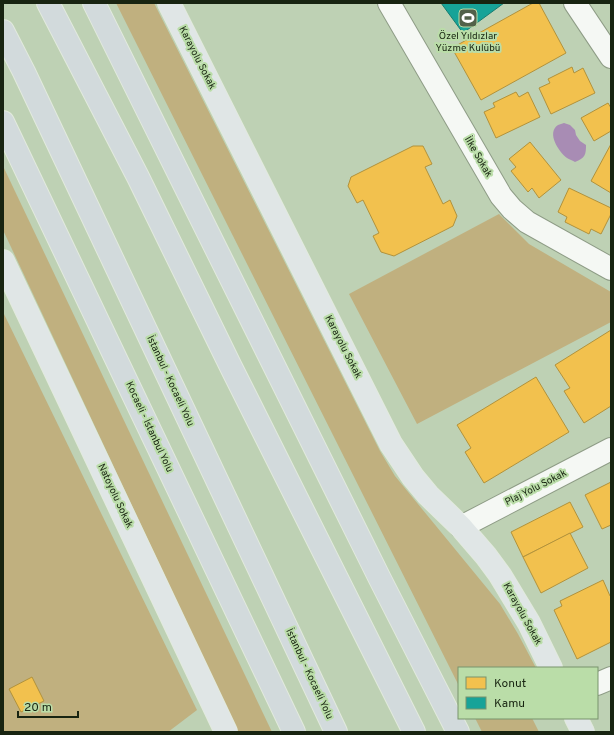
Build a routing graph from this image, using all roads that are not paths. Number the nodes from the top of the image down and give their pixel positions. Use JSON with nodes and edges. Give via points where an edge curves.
{"nodes":[{"id":1,"x":48,"y":3,"type":"edge"},
{"id":2,"x":94,"y":3,"type":"edge"},
{"id":3,"x":169,"y":3,"type":"edge"},
{"id":4,"x":389,"y":3,"type":"edge"},
{"id":5,"x":575,"y":3,"type":"edge"},
{"id":6,"x":3,"y":31,"type":"edge"},
{"id":7,"x":611,"y":57,"type":"edge"},
{"id":8,"x":3,"y":122,"type":"edge"},
{"id":9,"x":3,"y":261,"type":"edge"},
{"id":10,"x":611,"y":269,"type":"edge"},
{"id":11,"x":611,"y":449,"type":"edge"},
{"id":12,"x":461,"y":527,"type":"junction"},
{"id":13,"x":551,"y":667,"type":"edge"},
{"id":14,"x":611,"y":678,"type":"edge"},
{"id":15,"x":598,"y":684,"type":"edge"},
{"id":16,"x":576,"y":719,"type":"edge"},
{"id":17,"x":226,"y":732,"type":"edge"},
{"id":18,"x":294,"y":732,"type":"edge"},
{"id":19,"x":336,"y":732,"type":"edge"},
{"id":20,"x":414,"y":732,"type":"edge"},
{"id":21,"x":458,"y":732,"type":"edge"},
{"id":22,"x":582,"y":732,"type":"edge"}],
"edges":[{"from":1,"to":20,"type":"highway","via":[[138,177]]},
{"from":2,"to":21,"type":"highway"},
{"from":3,"to":12,"type":"main road","name":"Karayolu Sokak","via":[[392,444],[413,477]]},
{"from":4,"to":10,"type":"street","name":"İlke Sokak","via":[[501,196],[527,222]]},
{"from":5,"to":7,"type":"street"},
{"from":6,"to":19,"type":"highway","name":"İstanbul - Kocaeli Yolu"},
{"from":8,"to":18,"type":"highway","name":"Kocaeli - İstanbul Yolu"},
{"from":9,"to":17,"type":"main road","name":"Natoyolu Sokak"},
{"from":11,"to":12,"type":"street","name":"Plaj Yolu Sokak"},
{"from":12,"to":13,"type":"main road","name":"Karayolu Sokak","via":[[500,575],[529,623]]},
{"from":14,"to":15,"type":"street"},
{"from":16,"to":22,"type":"main road"}]}
